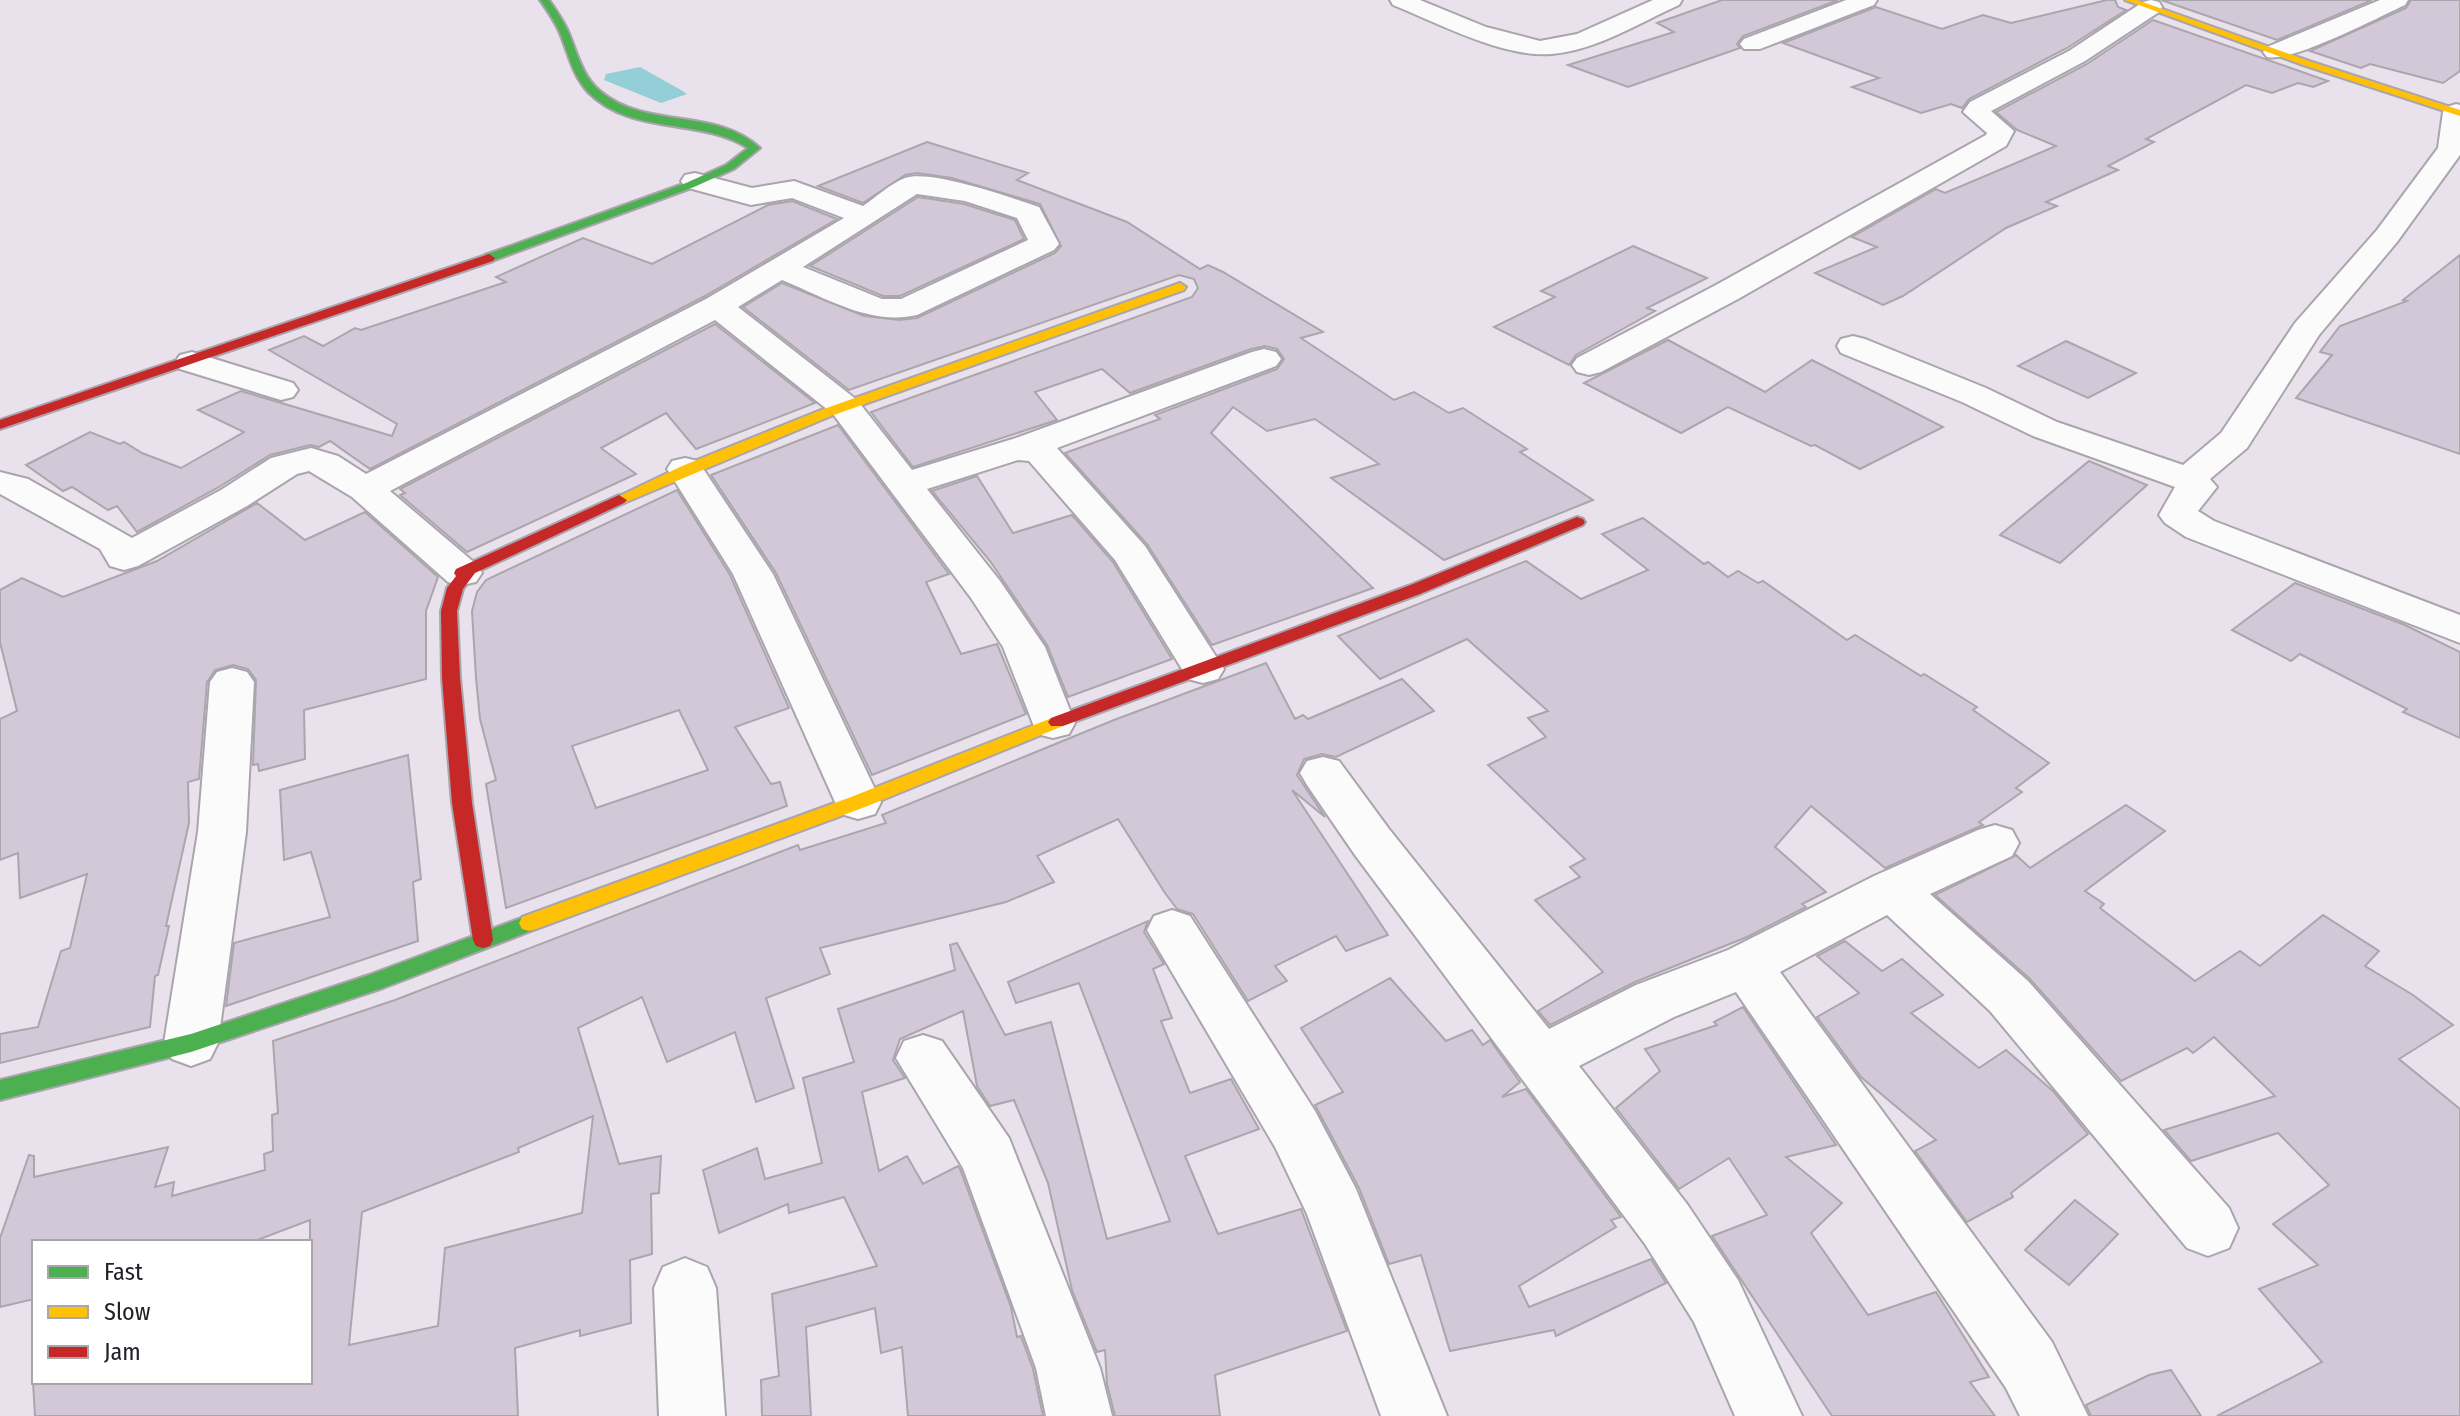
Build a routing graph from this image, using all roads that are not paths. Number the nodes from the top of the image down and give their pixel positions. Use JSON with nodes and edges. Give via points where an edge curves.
{"nodes":[{"id":1,"x":544,"y":0,"type":"edge"},
{"id":2,"x":1401,"y":0,"type":"edge"},
{"id":3,"x":1671,"y":0,"type":"edge"},
{"id":4,"x":1866,"y":0,"type":"edge"},
{"id":5,"x":2397,"y":0,"type":"edge"},
{"id":6,"x":2140,"y":4,"type":"edge"},
{"id":7,"x":1752,"y":44,"type":"dead end"},
{"id":8,"x":2275,"y":52,"type":"junction"},
{"id":9,"x":2458,"y":113,"type":"edge"},
{"id":10,"x":695,"y":181,"type":"junction"},
{"id":11,"x":866,"y":217,"type":"junction"},
{"id":12,"x":779,"y":268,"type":"junction"},
{"id":13,"x":1180,"y":287,"type":"dead end"},
{"id":14,"x":717,"y":306,"type":"junction"},
{"id":15,"x":1853,"y":346,"type":"dead end"},
{"id":16,"x":1264,"y":359,"type":"dead end"},
{"id":17,"x":192,"y":362,"type":"junction"},
{"id":18,"x":1589,"y":365,"type":"dead end"},
{"id":19,"x":281,"y":390,"type":"dead end"},
{"id":20,"x":845,"y":407,"type":"junction"},
{"id":21,"x":0,"y":425,"type":"edge"},
{"id":22,"x":1026,"y":447,"type":"junction"},
{"id":23,"x":685,"y":469,"type":"junction"},
{"id":24,"x":2188,"y":479,"type":"junction"},
{"id":25,"x":0,"y":483,"type":"edge"},
{"id":26,"x":905,"y":484,"type":"junction"},
{"id":27,"x":365,"y":489,"type":"junction"},
{"id":28,"x":1577,"y":522,"type":"dead end"},
{"id":29,"x":462,"y":573,"type":"junction"},
{"id":30,"x":2460,"y":630,"type":"edge"},
{"id":31,"x":1203,"y":669,"type":"junction"},
{"id":32,"x":232,"y":682,"type":"dead end"},
{"id":33,"x":1053,"y":723,"type":"junction"},
{"id":34,"x":1323,"y":773,"type":"dead end"},
{"id":35,"x":858,"y":802,"type":"junction"},
{"id":36,"x":1995,"y":843,"type":"dead end"},
{"id":37,"x":1892,"y":890,"type":"junction"},
{"id":38,"x":1172,"y":930,"type":"dead end"},
{"id":39,"x":483,"y":940,"type":"junction"},
{"id":40,"x":1746,"y":965,"type":"junction"},
{"id":41,"x":191,"y":1043,"type":"junction"},
{"id":42,"x":923,"y":1058,"type":"dead end"},
{"id":43,"x":1539,"y":1060,"type":"junction"},
{"id":44,"x":0,"y":1090,"type":"edge"},
{"id":45,"x":2208,"y":1228,"type":"dead end"},
{"id":46,"x":685,"y":1288,"type":"dead end"},
{"id":47,"x":692,"y":1416,"type":"edge"},
{"id":48,"x":1079,"y":1416,"type":"edge"},
{"id":49,"x":1414,"y":1416,"type":"edge"},
{"id":50,"x":1769,"y":1416,"type":"edge"},
{"id":51,"x":2055,"y":1416,"type":"edge"}],
"edges":[{"from":1,"to":10,"type":"street","via":[[585,81],[616,109],[641,119],[748,138],[755,148],[741,163]]},
{"from":2,"to":3,"type":"street","via":[[1536,48],[1584,39]]},
{"from":4,"to":7,"type":"street"},
{"from":5,"to":8,"type":"street"},
{"from":6,"to":8,"type":"street"},
{"from":6,"to":18,"type":"street","via":[[2077,56],[1979,107],[1976,112],[2001,131],[1997,140]]},
{"from":8,"to":9,"type":"street"},
{"from":9,"to":24,"type":"street","via":[[2451,149],[2387,236],[2306,330],[2234,440]]},
{"from":10,"to":11,"type":"street","via":[[751,197],[794,189]]},
{"from":10,"to":17,"type":"street"},
{"from":11,"to":12,"type":"street"},
{"from":11,"to":12,"type":"street","via":[[912,185],[970,193],[1029,213],[1044,244],[906,308],[878,308]]},
{"from":12,"to":14,"type":"street"},
{"from":13,"to":20,"type":"street"},
{"from":14,"to":20,"type":"street"},
{"from":14,"to":27,"type":"street"},
{"from":15,"to":24,"type":"street","via":[[2045,429]]},
{"from":16,"to":22,"type":"street"},
{"from":17,"to":19,"type":"street"},
{"from":17,"to":21,"type":"street"},
{"from":20,"to":23,"type":"street"},
{"from":20,"to":26,"type":"street"},
{"from":22,"to":26,"type":"street"},
{"from":22,"to":31,"type":"street","via":[[1042,453],[1131,554]]},
{"from":23,"to":29,"type":"street"},
{"from":23,"to":35,"type":"street","via":[[753,574]]},
{"from":24,"to":30,"type":"street","via":[[2198,487],[2178,515],[2200,529]]},
{"from":25,"to":27,"type":"street","via":[[97,530],[116,542],[124,558],[295,462],[311,459],[325,464]]},
{"from":26,"to":33,"type":"street","via":[[1024,647]]},
{"from":27,"to":29,"type":"street"},
{"from":28,"to":31,"type":"street"},
{"from":29,"to":39,"type":"street","via":[[467,574],[455,588],[449,611],[451,678],[462,803]]},
{"from":31,"to":33,"type":"street"},
{"from":32,"to":41,"type":"street","via":[[222,854]]},
{"from":33,"to":35,"type":"street"},
{"from":34,"to":43,"type":"street"},
{"from":35,"to":39,"type":"street"},
{"from":36,"to":37,"type":"street"},
{"from":37,"to":40,"type":"street"},
{"from":37,"to":45,"type":"street","via":[[2009,996]]},
{"from":38,"to":49,"type":"street","via":[[1295,1129],[1335,1209]]},
{"from":39,"to":41,"type":"street"},
{"from":40,"to":43,"type":"street","via":[[1655,1001]]},
{"from":40,"to":51,"type":"street","via":[[2029,1365]]},
{"from":41,"to":44,"type":"street"},
{"from":42,"to":48,"type":"street","via":[[988,1156],[1068,1368]]},
{"from":43,"to":50,"type":"street","via":[[1666,1224],[1716,1301]]},
{"from":46,"to":47,"type":"street"}]}
